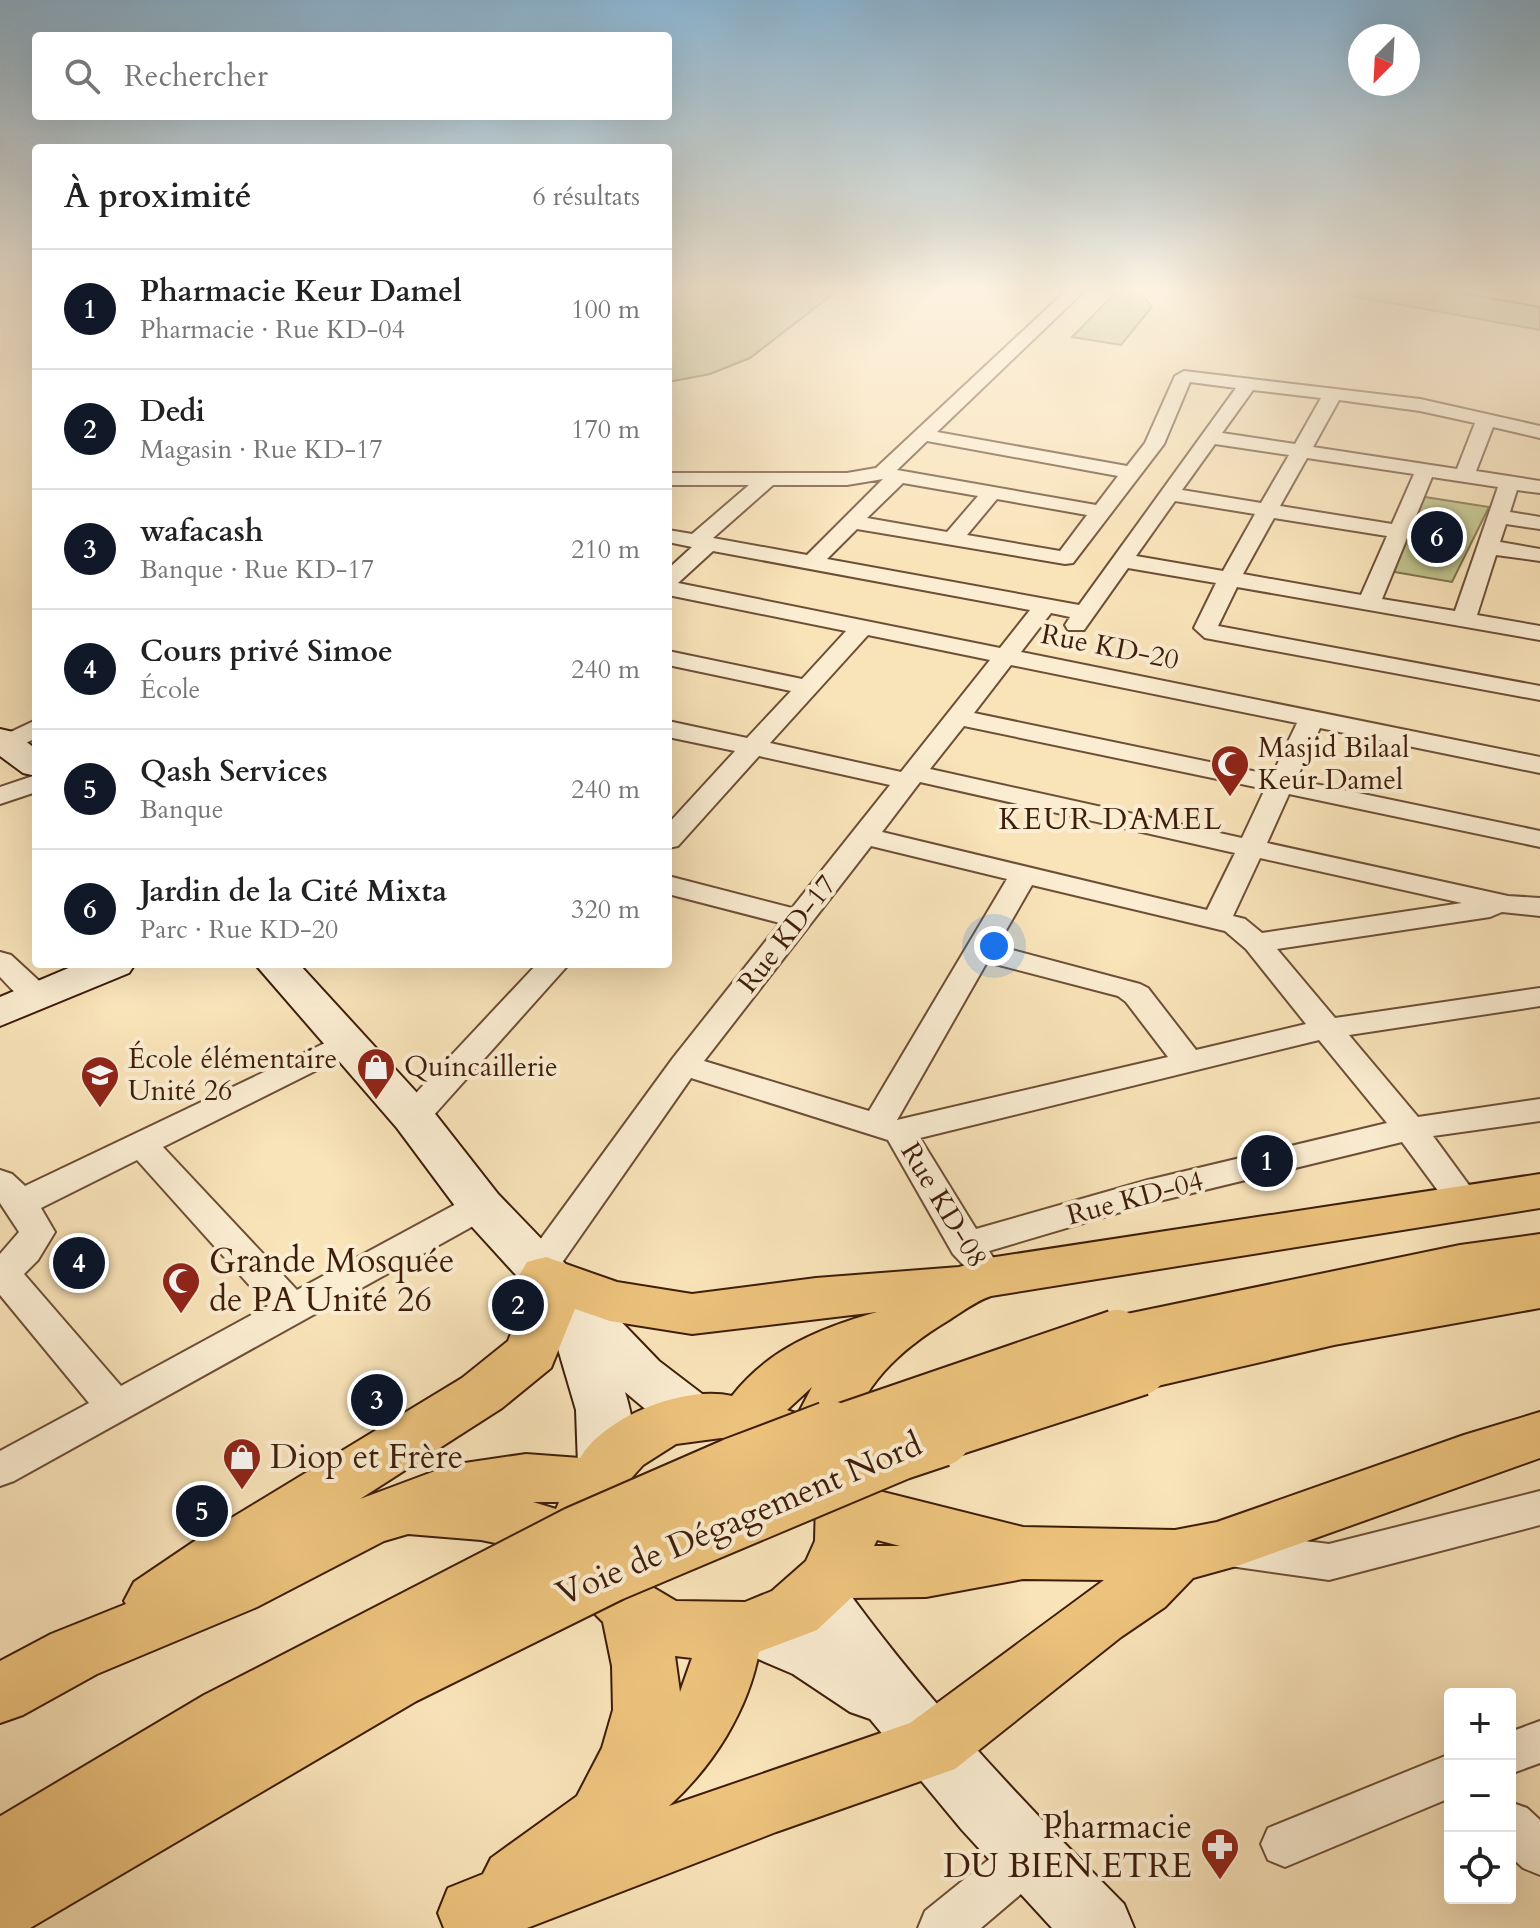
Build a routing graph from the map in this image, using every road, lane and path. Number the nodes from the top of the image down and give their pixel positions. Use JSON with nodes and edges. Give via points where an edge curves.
{"nodes":[{"id":1,"x":985,"y":377,"type":"edge"},
{"id":2,"x":1184,"y":377,"type":"edge"},
{"id":3,"x":1192,"y":377,"type":"edge"},
{"id":4,"x":1248,"y":384,"type":"junction"},
{"id":5,"x":1333,"y":394,"type":"junction"},
{"id":6,"x":1486,"y":420,"type":"junction"},
{"id":7,"x":1540,"y":432,"type":"edge"},
{"id":8,"x":923,"y":435,"type":"junction"},
{"id":9,"x":1209,"y":437,"type":"junction"},
{"id":10,"x":1301,"y":452,"type":"junction"},
{"id":11,"x":1425,"y":470,"type":"junction"},
{"id":12,"x":1133,"y":473,"type":"junction"},
{"id":13,"x":890,"y":475,"type":"junction"},
{"id":14,"x":1464,"y":476,"type":"junction"},
{"id":15,"x":768,"y":479,"type":"junction"},
{"id":16,"x":672,"y":482,"type":"edge"},
{"id":17,"x":1509,"y":483,"type":"junction"},
{"id":18,"x":1540,"y":487,"type":"edge"},
{"id":19,"x":992,"y":493,"type":"junction"},
{"id":20,"x":1169,"y":494,"type":"junction"},
{"id":21,"x":1268,"y":511,"type":"junction"},
{"id":22,"x":1499,"y":517,"type":"junction"},
{"id":23,"x":1098,"y":518,"type":"junction"},
{"id":24,"x":853,"y":522,"type":"junction"},
{"id":25,"x":1540,"y":523,"type":"edge"},
{"id":26,"x":1399,"y":532,"type":"junction"},
{"id":27,"x":672,"y":537,"type":"edge"},
{"id":28,"x":951,"y":540,"type":"junction"},
{"id":29,"x":703,"y":542,"type":"junction"},
{"id":30,"x":1489,"y":547,"type":"junction"},
{"id":31,"x":1540,"y":555,"type":"edge"},
{"id":32,"x":1124,"y":557,"type":"junction"},
{"id":33,"x":812,"y":562,"type":"junction"},
{"id":34,"x":672,"y":577,"type":"edge"},
{"id":35,"x":1229,"y":579,"type":"junction"},
{"id":36,"x":672,"y":589,"type":"edge"},
{"id":37,"x":1369,"y":603,"type":"junction"},
{"id":38,"x":1045,"y":606,"type":"junction"},
{"id":39,"x":1464,"y":620,"type":"junction"},
{"id":40,"x":862,"y":628,"type":"junction"},
{"id":41,"x":1540,"y":633,"type":"edge"},
{"id":42,"x":1005,"y":657,"type":"junction"},
{"id":43,"x":672,"y":659,"type":"edge"},
{"id":44,"x":808,"y":687,"type":"junction"},
{"id":45,"x":1540,"y":693,"type":"edge"},
{"id":46,"x":958,"y":717,"type":"junction"},
{"id":47,"x":1312,"y":719,"type":"junction"},
{"id":48,"x":672,"y":730,"type":"edge"},
{"id":49,"x":14,"y":737,"type":"edge"},
{"id":50,"x":753,"y":747,"type":"junction"},
{"id":51,"x":32,"y":760,"type":"edge"},
{"id":52,"x":1540,"y":765,"type":"edge"},
{"id":53,"x":911,"y":777,"type":"junction"},
{"id":54,"x":32,"y":784,"type":"edge"},
{"id":55,"x":1281,"y":784,"type":"junction"},
{"id":56,"x":0,"y":796,"type":"edge"},
{"id":57,"x":672,"y":836,"type":"edge"},
{"id":58,"x":864,"y":836,"type":"junction"},
{"id":59,"x":1540,"y":839,"type":"edge"},
{"id":60,"x":1251,"y":848,"type":"junction"},
{"id":61,"x":1024,"y":874,"type":"junction"},
{"id":62,"x":672,"y":886,"type":"edge"},
{"id":63,"x":1508,"y":905,"type":"junction"},
{"id":64,"x":1540,"y":907,"type":"edge"},
{"id":65,"x":799,"y":919,"type":"junction"},
{"id":66,"x":1217,"y":919,"type":"junction"},
{"id":67,"x":1256,"y":943,"type":"junction"},
{"id":68,"x":977,"y":950,"type":"junction"},
{"id":69,"x":0,"y":961,"type":"edge"},
{"id":70,"x":105,"y":968,"type":"edge"},
{"id":71,"x":280,"y":968,"type":"edge"},
{"id":72,"x":541,"y":968,"type":"edge"},
{"id":73,"x":1540,"y":997,"type":"edge"},
{"id":74,"x":19,"y":1005,"type":"edge"},
{"id":75,"x":1325,"y":1029,"type":"junction"},
{"id":76,"x":346,"y":1043,"type":"junction"},
{"id":77,"x":1187,"y":1060,"type":"junction"},
{"id":78,"x":684,"y":1065,"type":"junction"},
{"id":79,"x":1540,"y":1110,"type":"edge"},
{"id":80,"x":413,"y":1117,"type":"junction"},
{"id":81,"x":889,"y":1128,"type":"junction"},
{"id":82,"x":1410,"y":1129,"type":"junction"},
{"id":83,"x":142,"y":1145,"type":"junction"},
{"id":84,"x":1540,"y":1191,"type":"edge"},
{"id":85,"x":10,"y":1192,"type":"edge"},
{"id":86,"x":1465,"y":1203,"type":"junction"},
{"id":87,"x":481,"y":1206,"type":"junction"},
{"id":88,"x":1540,"y":1253,"type":"edge"},
{"id":89,"x":972,"y":1269,"type":"junction"},
{"id":90,"x":2,"y":1274,"type":"edge"},
{"id":91,"x":552,"y":1282,"type":"junction"},
{"id":92,"x":1540,"y":1289,"type":"edge"},
{"id":93,"x":294,"y":1310,"type":"junction"},
{"id":94,"x":896,"y":1329,"type":"junction"},
{"id":95,"x":1128,"y":1352,"type":"junction"},
{"id":96,"x":115,"y":1406,"type":"junction"},
{"id":97,"x":720,"y":1418,"type":"junction"},
{"id":98,"x":1540,"y":1435,"type":"edge"},
{"id":99,"x":815,"y":1450,"type":"junction"},
{"id":100,"x":0,"y":1470,"type":"edge"},
{"id":101,"x":600,"y":1474,"type":"junction"},
{"id":102,"x":849,"y":1508,"type":"junction"},
{"id":103,"x":1540,"y":1508,"type":"edge"},
{"id":104,"x":403,"y":1511,"type":"junction"},
{"id":105,"x":587,"y":1551,"type":"junction"},
{"id":106,"x":1197,"y":1551,"type":"junction"},
{"id":107,"x":1023,"y":1553,"type":"junction"},
{"id":108,"x":825,"y":1582,"type":"junction"},
{"id":109,"x":631,"y":1609,"type":"junction"},
{"id":110,"x":741,"y":1630,"type":"junction"},
{"id":111,"x":74,"y":1654,"type":"junction"},
{"id":112,"x":0,"y":1694,"type":"edge"},
{"id":113,"x":923,"y":1736,"type":"junction"},
{"id":114,"x":1540,"y":1742,"type":"edge"},
{"id":115,"x":1516,"y":1751,"type":"edge"},
{"id":116,"x":1444,"y":1778,"type":"edge"},
{"id":117,"x":599,"y":1821,"type":"junction"},
{"id":118,"x":1516,"y":1830,"type":"edge"},
{"id":119,"x":1285,"y":1844,"type":"dead end"},
{"id":120,"x":1540,"y":1852,"type":"edge"},
{"id":121,"x":0,"y":1854,"type":"edge"},
{"id":122,"x":1030,"y":1856,"type":"junction"},
{"id":123,"x":0,"y":1908,"type":"edge"},
{"id":124,"x":461,"y":1921,"type":"edge"},
{"id":125,"x":943,"y":1928,"type":"edge"},
{"id":126,"x":1099,"y":1928,"type":"edge"}],
"edges":[{"from":1,"to":8,"type":"street"},
{"from":2,"to":12,"type":"street","via":[[1154,444]]},
{"from":3,"to":4,"type":"street"},
{"from":4,"to":5,"type":"street"},
{"from":4,"to":9,"type":"street"},
{"from":5,"to":6,"type":"street"},
{"from":5,"to":10,"type":"street"},
{"from":6,"to":7,"type":"street"},
{"from":6,"to":14,"type":"street"},
{"from":8,"to":12,"type":"street"},
{"from":8,"to":13,"type":"street"},
{"from":9,"to":10,"type":"street"},
{"from":9,"to":20,"type":"street"},
{"from":10,"to":11,"type":"street"},
{"from":10,"to":21,"type":"street"},
{"from":11,"to":14,"type":"street"},
{"from":11,"to":26,"type":"street"},
{"from":12,"to":23,"type":"street"},
{"from":13,"to":15,"type":"street"},
{"from":13,"to":19,"type":"street"},
{"from":13,"to":24,"type":"street"},
{"from":14,"to":17,"type":"street"},
{"from":15,"to":16,"type":"street"},
{"from":15,"to":29,"type":"street"},
{"from":17,"to":18,"type":"street"},
{"from":17,"to":22,"type":"street"},
{"from":19,"to":23,"type":"street"},
{"from":19,"to":28,"type":"street"},
{"from":20,"to":21,"type":"street"},
{"from":20,"to":32,"type":"street"},
{"from":21,"to":26,"type":"street"},
{"from":21,"to":35,"type":"street"},
{"from":22,"to":25,"type":"street"},
{"from":22,"to":30,"type":"street"},
{"from":23,"to":28,"type":"street","via":[[1060,559]]},
{"from":23,"to":32,"type":"street"},
{"from":24,"to":28,"type":"street"},
{"from":24,"to":33,"type":"street"},
{"from":26,"to":37,"type":"street"},
{"from":27,"to":29,"type":"street"},
{"from":29,"to":33,"type":"street"},
{"from":29,"to":34,"type":"street"},
{"from":30,"to":31,"type":"street"},
{"from":30,"to":39,"type":"street"},
{"from":32,"to":35,"type":"street"},
{"from":32,"to":38,"type":"street","via":[[1080,619]]},
{"from":33,"to":38,"type":"street"},
{"from":35,"to":37,"type":"street"},
{"from":35,"to":45,"type":"street","via":[[1206,628],[1213,633]]},
{"from":36,"to":40,"type":"street","name":"Rue KD-20"},
{"from":37,"to":39,"type":"street"},
{"from":38,"to":42,"type":"street","name":"Rue KD-17"},
{"from":39,"to":41,"type":"street"},
{"from":40,"to":42,"type":"street","name":"Rue KD-20"},
{"from":40,"to":44,"type":"street"},
{"from":42,"to":46,"type":"street","name":"Rue KD-17"},
{"from":42,"to":47,"type":"street","name":"Rue KD-20"},
{"from":43,"to":44,"type":"street"},
{"from":44,"to":50,"type":"street"},
{"from":46,"to":53,"type":"street","name":"Rue KD-17"},
{"from":46,"to":55,"type":"street"},
{"from":47,"to":52,"type":"street","name":"Rue KD-20"},
{"from":47,"to":55,"type":"street"},
{"from":48,"to":50,"type":"street"},
{"from":49,"to":51,"type":"street"},
{"from":50,"to":53,"type":"street"},
{"from":50,"to":57,"type":"street"},
{"from":53,"to":58,"type":"street","name":"Rue KD-17"},
{"from":53,"to":60,"type":"street"},
{"from":54,"to":56,"type":"street"},
{"from":55,"to":59,"type":"street"},
{"from":55,"to":60,"type":"street"},
{"from":58,"to":61,"type":"street"},
{"from":58,"to":65,"type":"street","name":"Rue KD-17"},
{"from":60,"to":63,"type":"street"},
{"from":60,"to":66,"type":"street"},
{"from":61,"to":66,"type":"street"},
{"from":61,"to":68,"type":"street"},
{"from":62,"to":65,"type":"street"},
{"from":63,"to":64,"type":"street"},
{"from":63,"to":67,"type":"street"},
{"from":65,"to":78,"type":"street","name":"Rue KD-17"},
{"from":66,"to":67,"type":"street","via":[[1235,925]]},
{"from":67,"to":75,"type":"street"},
{"from":68,"to":77,"type":"street","via":[[1129,990]]},
{"from":68,"to":81,"type":"street"},
{"from":69,"to":74,"type":"street"},
{"from":70,"to":74,"type":"street"},
{"from":71,"to":76,"type":"street"},
{"from":72,"to":80,"type":"street"},
{"from":73,"to":75,"type":"street"},
{"from":75,"to":77,"type":"street"},
{"from":75,"to":82,"type":"street"},
{"from":76,"to":80,"type":"street"},
{"from":76,"to":83,"type":"street"},
{"from":77,"to":81,"type":"street"},
{"from":78,"to":81,"type":"street"},
{"from":78,"to":91,"type":"street","name":"Rue KD-17"},
{"from":79,"to":82,"type":"street","name":"Rue KD-04"},
{"from":80,"to":87,"type":"street"},
{"from":81,"to":89,"type":"street","name":"Rue KD-08"},
{"from":82,"to":86,"type":"street"},
{"from":82,"to":89,"type":"street","name":"Rue KD-04","via":[[1148,1192]]},
{"from":83,"to":85,"type":"street"},
{"from":83,"to":93,"type":"street"},
{"from":84,"to":86,"type":"main road"},
{"from":85,"to":90,"type":"street","via":[[37,1232]]},
{"from":86,"to":89,"type":"main road"},
{"from":87,"to":91,"type":"street"},
{"from":87,"to":93,"type":"street"},
{"from":88,"to":95,"type":"main road","name":"Voie de Dégagement Nord","via":[[1430,1269]]},
{"from":89,"to":91,"type":"main road","via":[[692,1314],[610,1301]]},
{"from":89,"to":94,"type":"main road"},
{"from":90,"to":96,"type":"street"},
{"from":91,"to":97,"type":"street","via":[[640,1375]]},
{"from":91,"to":101,"type":"street","via":[[603,1410]]},
{"from":91,"to":111,"type":"main road","via":[[531,1353],[482,1393]]},
{"from":92,"to":95,"type":"main road","name":"Voie de Dégagement Nord","via":[[1334,1325]]},
{"from":93,"to":96,"type":"street"},
{"from":94,"to":97,"type":"main road","via":[[828,1348],[757,1403]]},
{"from":94,"to":99,"type":"main road","via":[[876,1342],[840,1388]]},
{"from":95,"to":121,"type":"main road","name":"Voie de Dégagement Nord","bridge":true,"via":[[877,1417],[580,1538],[219,1724]]},
{"from":95,"to":123,"type":"main road","name":"Voie de Dégagement Nord","bridge":true,"via":[[610,1569],[400,1673]]},
{"from":96,"to":100,"type":"street"},
{"from":97,"to":99,"type":"main road","via":[[772,1425]]},
{"from":97,"to":101,"type":"main road","via":[[645,1434],[624,1447]]},
{"from":98,"to":106,"type":"main road"},
{"from":99,"to":102,"type":"main road","via":[[831,1467]]},
{"from":101,"to":104,"type":"main road","via":[[498,1480],[451,1489]]},
{"from":101,"to":105,"type":"main road","via":[[585,1506]]},
{"from":102,"to":107,"type":"main road"},
{"from":102,"to":108,"type":"main road","via":[[844,1554]]},
{"from":103,"to":106,"type":"street","via":[[1329,1562]]},
{"from":104,"to":105,"type":"main road","via":[[507,1518],[563,1536]]},
{"from":104,"to":111,"type":"main road","via":[[366,1522],[235,1588]]},
{"from":105,"to":109,"type":"main road","via":[[611,1592]]},
{"from":106,"to":107,"type":"main road"},
{"from":106,"to":113,"type":"main road"},
{"from":107,"to":108,"type":"main road","via":[[959,1568]]},
{"from":108,"to":110,"type":"main road","via":[[795,1611]]},
{"from":108,"to":113,"type":"street","via":[[859,1658]]},
{"from":109,"to":110,"type":"main road","via":[[683,1630]]},
{"from":109,"to":117,"type":"main road","via":[[649,1689],[647,1716]]},
{"from":110,"to":113,"type":"street","via":[[797,1644],[850,1675]]},
{"from":110,"to":117,"type":"main road","via":[[695,1726],[666,1764]]},
{"from":111,"to":112,"type":"main road"},
{"from":113,"to":122,"type":"street"},
{"from":113,"to":124,"type":"main road","via":[[774,1800]]},
{"from":114,"to":115,"type":"street"},
{"from":116,"to":119,"type":"street"},
{"from":117,"to":124,"type":"main road"},
{"from":118,"to":120,"type":"street"},
{"from":122,"to":125,"type":"street"},
{"from":122,"to":126,"type":"street"}]}
